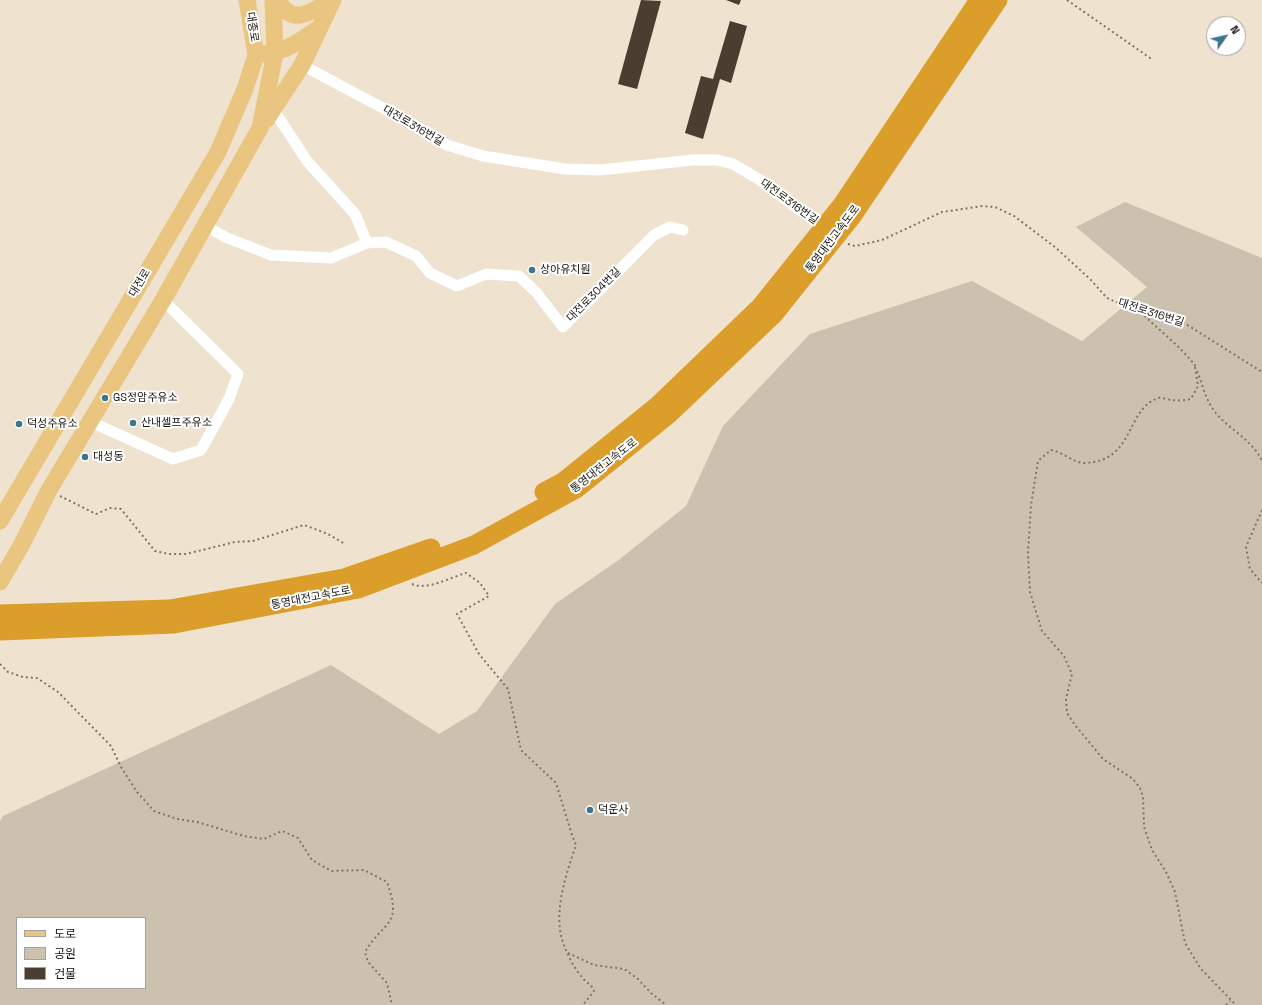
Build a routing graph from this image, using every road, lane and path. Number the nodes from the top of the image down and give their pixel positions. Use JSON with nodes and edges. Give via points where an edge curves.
{"nodes":[{"id":1,"x":247,"y":0,"type":"edge"},
{"id":2,"x":273,"y":0,"type":"edge"},
{"id":3,"x":278,"y":0,"type":"edge"},
{"id":4,"x":332,"y":0,"type":"edge"},
{"id":5,"x":979,"y":0,"type":"edge"},
{"id":6,"x":998,"y":0,"type":"edge"},
{"id":7,"x":1067,"y":0,"type":"edge"},
{"id":8,"x":320,"y":26,"type":"junction"},
{"id":9,"x":275,"y":53,"type":"junction"},
{"id":10,"x":256,"y":55,"type":"junction"},
{"id":11,"x":1153,"y":60,"type":"dead end"},
{"id":12,"x":302,"y":65,"type":"junction"},
{"id":13,"x":273,"y":109,"type":"junction"},
{"id":14,"x":260,"y":128,"type":"junction"},
{"id":15,"x":847,"y":210,"type":"junction"},
{"id":16,"x":801,"y":211,"type":"dead end"},
{"id":17,"x":204,"y":225,"type":"junction"},
{"id":18,"x":683,"y":230,"type":"dead end"},
{"id":19,"x":367,"y":243,"type":"junction"},
{"id":20,"x":846,"y":243,"type":"dead end"},
{"id":21,"x":163,"y":300,"type":"junction"},
{"id":22,"x":1140,"y":312,"type":"junction"},
{"id":23,"x":1195,"y":367,"type":"junction"},
{"id":24,"x":1262,"y":372,"type":"edge"},
{"id":25,"x":91,"y":422,"type":"junction"},
{"id":26,"x":1262,"y":461,"type":"edge"},
{"id":27,"x":49,"y":490,"type":"junction"},
{"id":28,"x":1262,"y":510,"type":"edge"},
{"id":29,"x":0,"y":522,"type":"edge"},
{"id":30,"x":345,"y":544,"type":"dead end"},
{"id":31,"x":0,"y":582,"type":"edge"},
{"id":32,"x":411,"y":583,"type":"dead end"},
{"id":33,"x":1262,"y":583,"type":"edge"},
{"id":34,"x":0,"y":614,"type":"edge"},
{"id":35,"x":172,"y":616,"type":"junction"},
{"id":36,"x":0,"y":631,"type":"edge"},
{"id":37,"x":0,"y":664,"type":"edge"},
{"id":38,"x":568,"y":953,"type":"junction"},
{"id":39,"x":1230,"y":1000,"type":"junction"},
{"id":40,"x":392,"y":1005,"type":"edge"},
{"id":41,"x":583,"y":1005,"type":"edge"},
{"id":42,"x":666,"y":1005,"type":"edge"},
{"id":43,"x":1226,"y":1005,"type":"edge"},
{"id":44,"x":1236,"y":1005,"type":"edge"}],
"edges":[{"from":1,"to":10,"type":"main road","name":"대종로"},
{"from":2,"to":9,"type":"main road","name":"대종로"},
{"from":3,"to":4,"type":"main road","via":[[282,9],[293,16],[308,14]]},
{"from":4,"to":8,"type":"main road"},
{"from":5,"to":15,"type":"highway","name":"통영대전고속도로"},
{"from":6,"to":15,"type":"highway","name":"통영대전고속도로"},
{"from":7,"to":11,"type":"path"},
{"from":8,"to":9,"type":"main road","via":[[298,42]]},
{"from":8,"to":12,"type":"main road"},
{"from":9,"to":10,"type":"main road"},
{"from":9,"to":14,"type":"main road"},
{"from":10,"to":29,"type":"main road","name":"대전로","via":[[245,89],[218,152]]},
{"from":12,"to":13,"type":"main road"},
{"from":12,"to":16,"type":"street","name":"대전로316번길","via":[[447,145],[482,156],[565,169],[600,170],[693,160],[717,160],[733,164],[760,180]]},
{"from":13,"to":14,"type":"main road"},
{"from":13,"to":19,"type":"street","via":[[307,161],[355,214]]},
{"from":14,"to":17,"type":"main road"},
{"from":15,"to":35,"type":"highway","name":"통영대전고속도로","via":[[816,250],[656,407],[563,482],[461,537],[344,578]]},
{"from":17,"to":19,"type":"street","name":"대전로304번길","via":[[225,237],[271,255],[332,258]]},
{"from":17,"to":21,"type":"main road"},
{"from":18,"to":19,"type":"street","name":"대전로304번길","via":[[670,227],[654,235],[563,327],[536,292],[519,276],[486,274],[457,286],[430,273],[416,256],[386,242]]},
{"from":20,"to":22,"type":"path","name":"대전로316번길","via":[[855,246],[882,240],[942,212],[982,206],[995,207],[1014,216],[1055,247],[1092,280],[1107,298]]},
{"from":21,"to":25,"type":"main road"},
{"from":21,"to":25,"type":"street","via":[[238,374],[229,400],[201,450],[173,459]]},
{"from":22,"to":23,"type":"path","via":[[1183,350]]},
{"from":22,"to":24,"type":"path","name":"대전로316번길","via":[[1181,321]]},
{"from":23,"to":26,"type":"path","via":[[1211,406],[1220,417],[1242,434]]},
{"from":23,"to":39,"type":"path","via":[[1198,386],[1191,399],[1160,398],[1146,404],[1121,447],[1111,456],[1083,463],[1051,450],[1038,461],[1031,505],[1028,553],[1030,592],[1042,631],[1064,656],[1072,674],[1066,699],[1067,713],[1103,759],[1133,779],[1140,788],[1143,797],[1144,827],[1152,850],[1166,872],[1174,892],[1185,943],[1201,969]]},
{"from":25,"to":27,"type":"main road"},
{"from":27,"to":30,"type":"path","via":[[96,514],[110,508],[121,509],[155,551],[186,554],[235,542],[253,541],[304,525]]},
{"from":27,"to":31,"type":"main road"},
{"from":28,"to":33,"type":"path","via":[[1246,546],[1250,570]]},
{"from":32,"to":38,"type":"path","via":[[426,586],[466,572],[480,582],[489,596],[456,614],[479,654],[508,689],[521,750],[556,783],[576,845],[562,890],[560,927],[564,947]]},
{"from":34,"to":35,"type":"highway","name":"통영대전고속도로"},
{"from":35,"to":36,"type":"highway","name":"통영대전고속도로"},
{"from":37,"to":40,"type":"path","via":[[8,672],[37,678],[58,692],[78,711],[111,746],[121,768],[154,811],[177,819],[264,839],[282,832],[298,838],[312,860],[331,870],[364,870],[386,882],[393,900],[390,922],[364,952],[368,962],[387,983]]},
{"from":38,"to":41,"type":"path","via":[[582,977],[593,986],[594,991]]},
{"from":38,"to":42,"type":"path","via":[[594,965],[624,969]]},
{"from":39,"to":43,"type":"path"},
{"from":39,"to":44,"type":"path"}]}
